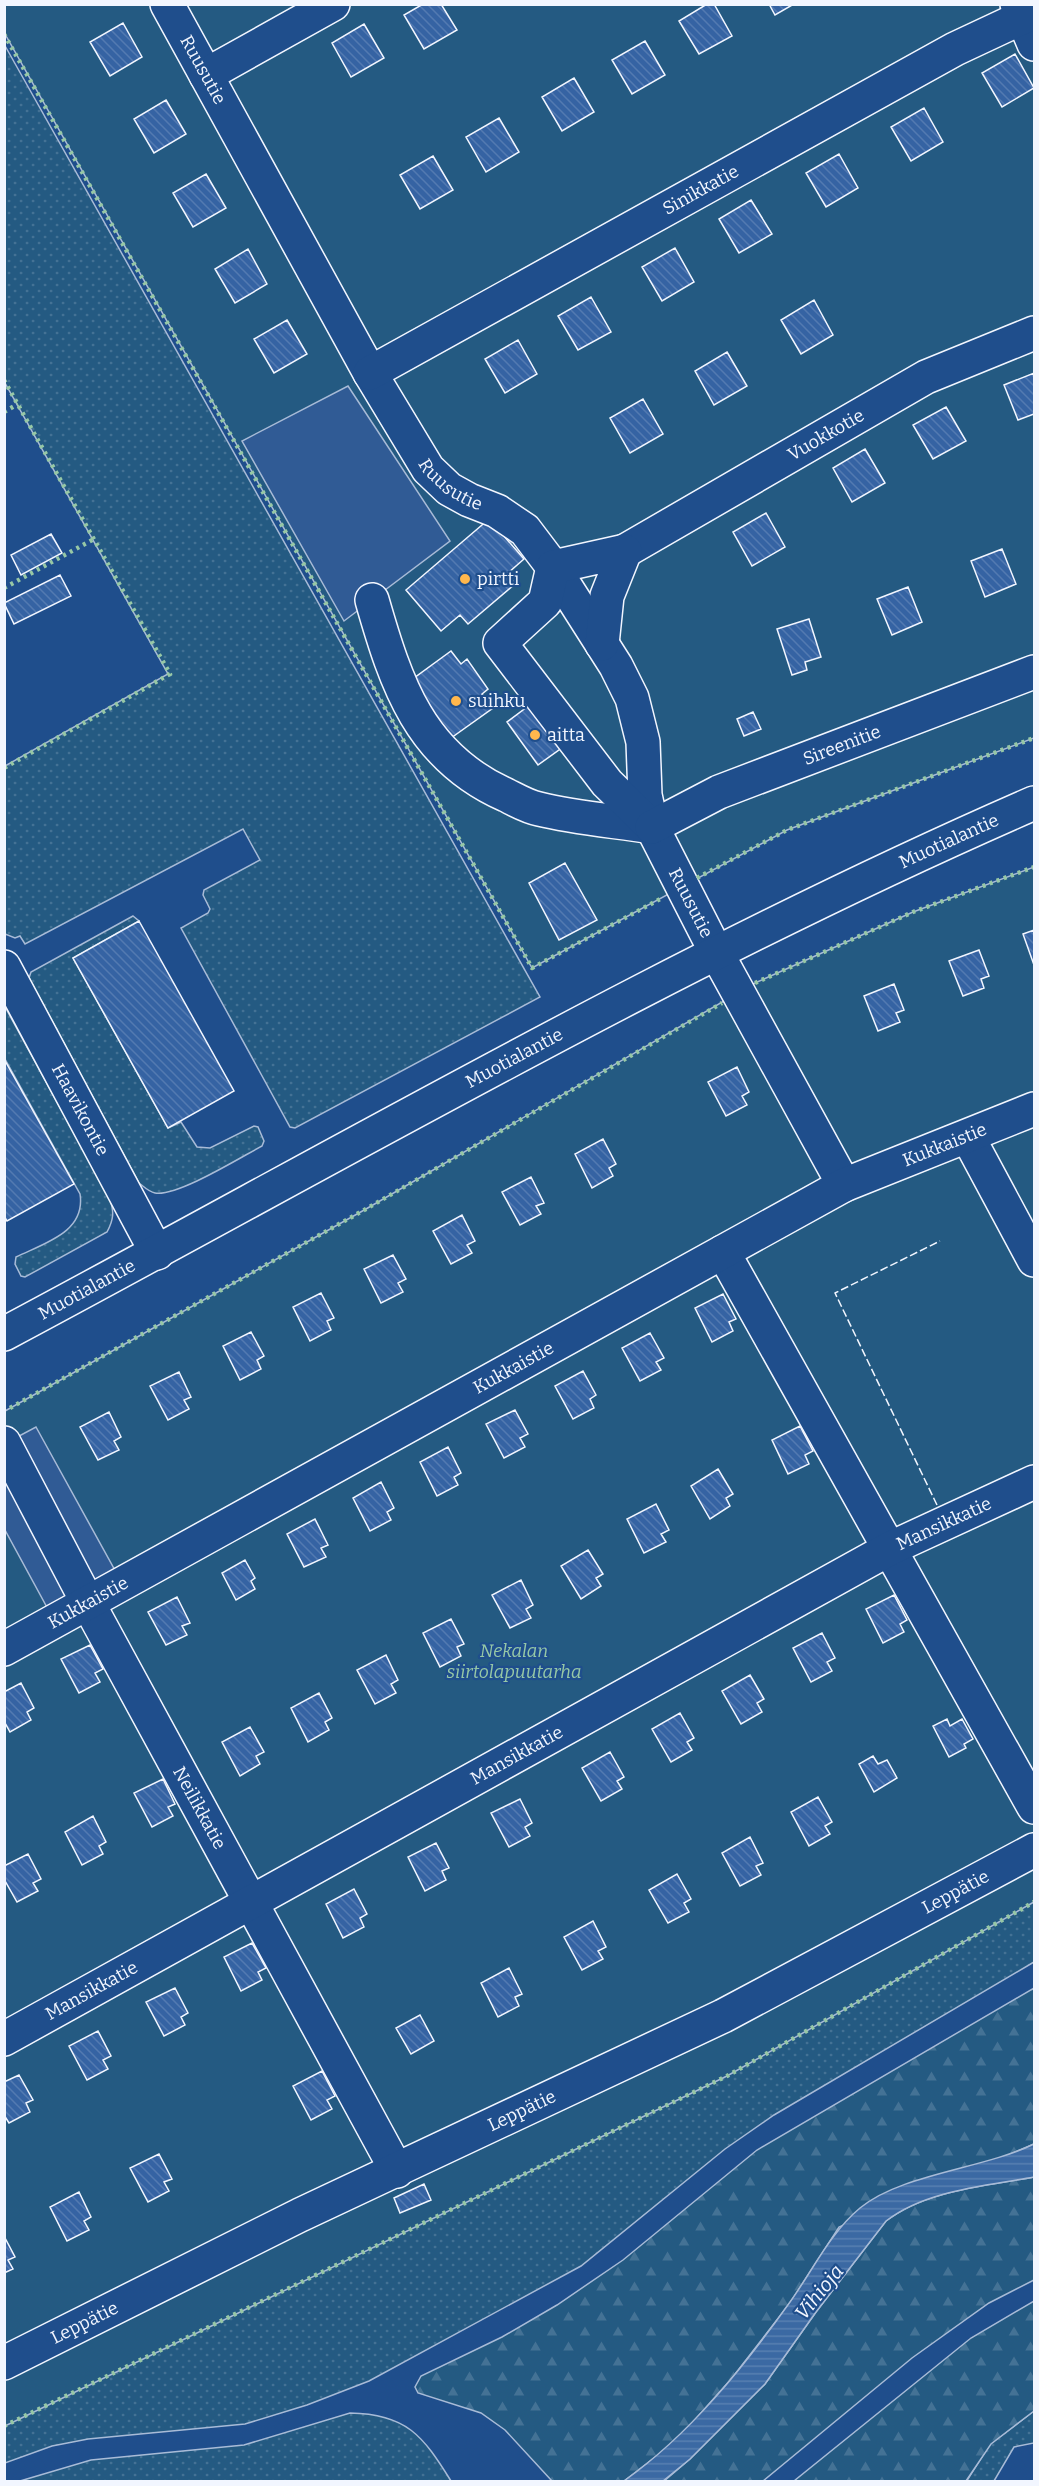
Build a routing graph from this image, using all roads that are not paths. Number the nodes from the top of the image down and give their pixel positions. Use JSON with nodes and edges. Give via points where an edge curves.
{"nodes":[{"id":1,"x":167,"y":4,"type":"edge"},
{"id":2,"x":333,"y":4,"type":"edge"},
{"id":3,"x":1027,"y":19,"type":"edge"},
{"id":4,"x":206,"y":75,"type":"junction"},
{"id":5,"x":1035,"y":333,"type":"edge"},
{"id":6,"x":370,"y":374,"type":"junction"},
{"id":7,"x":625,"y":551,"type":"junction"},
{"id":8,"x":553,"y":567,"type":"junction"},
{"id":9,"x":372,"y":600,"type":"dead end"},
{"id":10,"x":602,"y":644,"type":"junction"},
{"id":11,"x":1035,"y":672,"type":"edge"},
{"id":12,"x":1035,"y":803,"type":"edge"},
{"id":13,"x":652,"y":827,"type":"junction"},
{"id":14,"x":716,"y":952,"type":"junction"},
{"id":15,"x":4,"y":967,"type":"edge"},
{"id":16,"x":1035,"y":1109,"type":"edge"},
{"id":17,"x":968,"y":1137,"type":"junction"},
{"id":18,"x":843,"y":1185,"type":"junction"},
{"id":19,"x":723,"y":1252,"type":"junction"},
{"id":20,"x":157,"y":1253,"type":"junction"},
{"id":21,"x":1035,"y":1260,"type":"edge"},
{"id":22,"x":4,"y":1334,"type":"edge"},
{"id":23,"x":4,"y":1443,"type":"edge"},
{"id":24,"x":1035,"y":1482,"type":"edge"},
{"id":25,"x":891,"y":1548,"type":"junction"},
{"id":26,"x":88,"y":1603,"type":"junction"},
{"id":27,"x":4,"y":1649,"type":"edge"},
{"id":28,"x":1035,"y":1807,"type":"edge"},
{"id":29,"x":1035,"y":1850,"type":"edge"},
{"id":30,"x":250,"y":1904,"type":"junction"},
{"id":31,"x":4,"y":2039,"type":"edge"},
{"id":32,"x":397,"y":2171,"type":"junction"},
{"id":33,"x":4,"y":2363,"type":"edge"}],
"edges":[{"from":1,"to":4,"type":"street","name":"Ruusutie"},
{"from":2,"to":4,"type":"street"},
{"from":3,"to":6,"type":"street","name":"Sinikkatie","via":[[955,49]]},
{"from":4,"to":6,"type":"street","name":"Ruusutie"},
{"from":5,"to":7,"type":"street","name":"Vuokkotie","via":[[926,377]]},
{"from":6,"to":8,"type":"street","name":"Ruusutie","via":[[429,469],[449,489],[497,511],[525,530]]},
{"from":7,"to":8,"type":"street","name":"Vuokkotie"},
{"from":7,"to":10,"type":"street","via":[[607,596]]},
{"from":8,"to":10,"type":"street","name":"Ruusutie"},
{"from":8,"to":13,"type":"street","via":[[545,602],[500,643],[607,783]]},
{"from":9,"to":13,"type":"street","via":[[397,680],[417,720],[441,750],[479,783],[538,809]]},
{"from":10,"to":13,"type":"street","name":"Ruusutie","via":[[632,698],[643,742],[645,795]]},
{"from":11,"to":13,"type":"street","name":"Sireenitie","via":[[719,792]]},
{"from":12,"to":14,"type":"street","name":"Muotialantie"},
{"from":13,"to":14,"type":"street","name":"Ruusutie"},
{"from":14,"to":18,"type":"street","name":"Ruusutie"},
{"from":14,"to":20,"type":"street","name":"Muotialantie"},
{"from":15,"to":20,"type":"street","name":"Haavikontie"},
{"from":16,"to":17,"type":"street","name":"Kukkaistie"},
{"from":17,"to":18,"type":"street","name":"Kukkaistie"},
{"from":17,"to":21,"type":"street"},
{"from":18,"to":19,"type":"street","name":"Kukkaistie"},
{"from":19,"to":25,"type":"street"},
{"from":19,"to":26,"type":"street","name":"Kukkaistie"},
{"from":20,"to":22,"type":"street","name":"Muotialantie"},
{"from":23,"to":26,"type":"street","name":"Neilikkatie"},
{"from":24,"to":25,"type":"street","name":"Mansikkatie"},
{"from":25,"to":28,"type":"street"},
{"from":25,"to":30,"type":"street","name":"Mansikkatie"},
{"from":26,"to":27,"type":"street","name":"Kukkaistie"},
{"from":26,"to":30,"type":"street","name":"Neilikkatie"},
{"from":29,"to":32,"type":"street","name":"Leppätie","via":[[723,2016]]},
{"from":30,"to":31,"type":"street","name":"Mansikkatie"},
{"from":30,"to":32,"type":"street","name":"Neilikkatie"},
{"from":32,"to":33,"type":"street","name":"Leppätie"}]}
